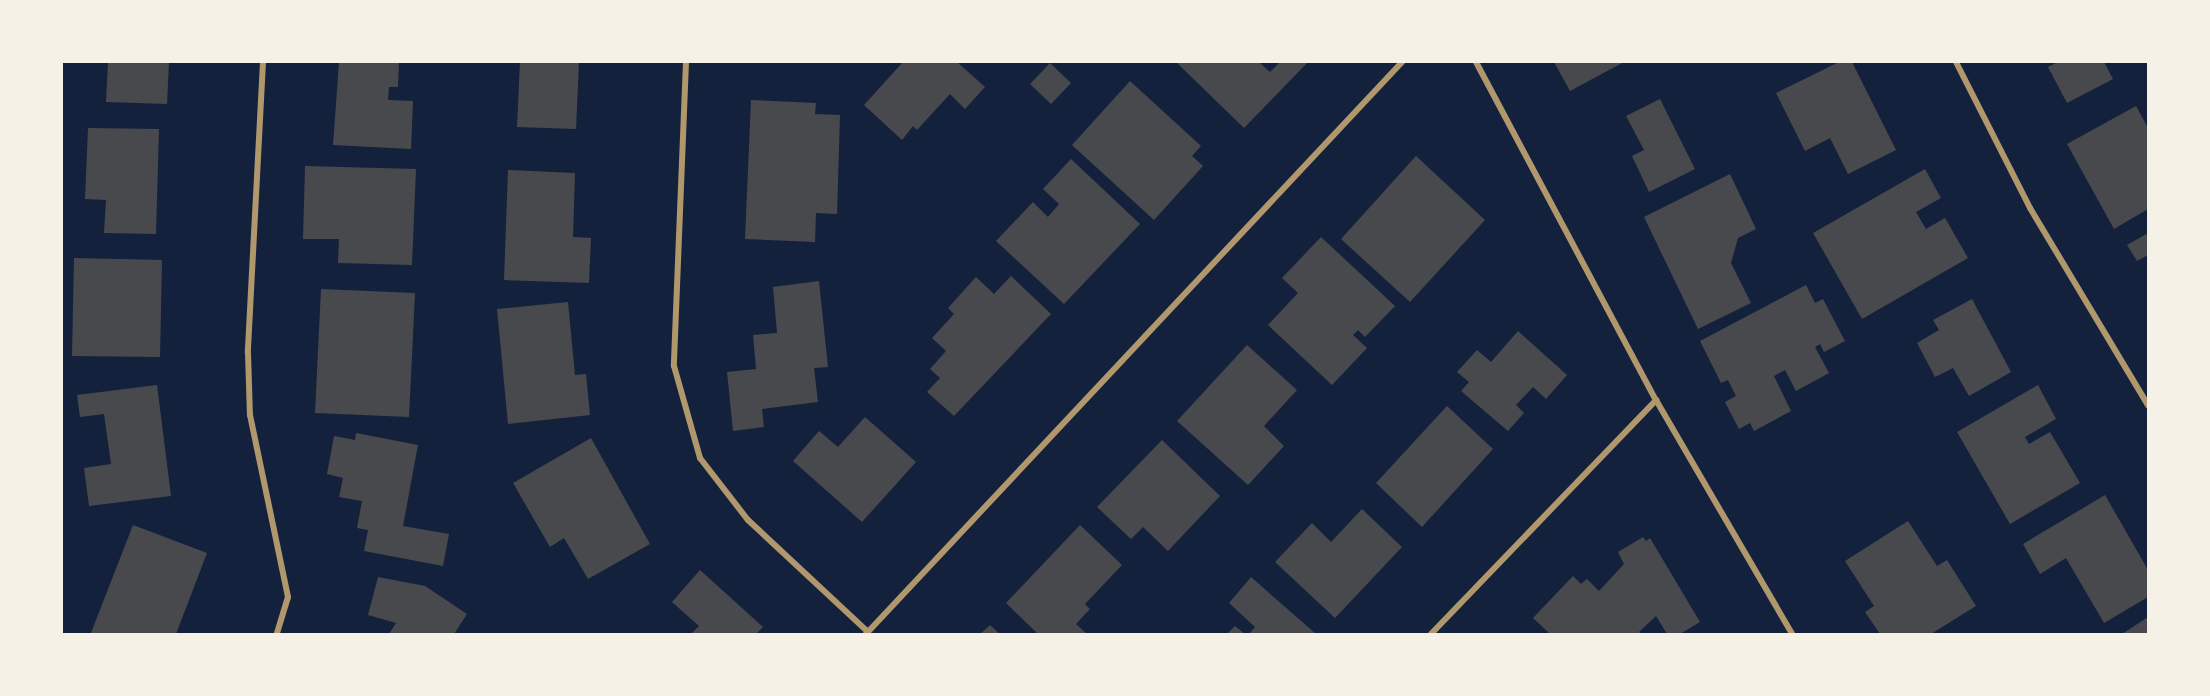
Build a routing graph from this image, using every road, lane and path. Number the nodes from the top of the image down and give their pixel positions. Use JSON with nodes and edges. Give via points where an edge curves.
{"nodes":[{"id":1,"x":263,"y":62,"type":"edge"},
{"id":2,"x":686,"y":62,"type":"edge"},
{"id":3,"x":1402,"y":62,"type":"edge"},
{"id":4,"x":1476,"y":62,"type":"edge"},
{"id":5,"x":1956,"y":62,"type":"edge"},
{"id":6,"x":1656,"y":400,"type":"junction"},
{"id":7,"x":2148,"y":405,"type":"edge"},
{"id":8,"x":867,"y":633,"type":"edge"},
{"id":9,"x":277,"y":634,"type":"edge"},
{"id":10,"x":1431,"y":634,"type":"edge"},
{"id":11,"x":1792,"y":634,"type":"edge"}],
"edges":[{"from":1,"to":9,"type":"street","via":[[248,353],[250,415],[288,597]]},
{"from":2,"to":8,"type":"street","via":[[675,366],[700,459],[748,520]]},
{"from":3,"to":8,"type":"street"},
{"from":4,"to":6,"type":"street"},
{"from":5,"to":7,"type":"street","via":[[2030,208]]},
{"from":6,"to":10,"type":"street"},
{"from":6,"to":11,"type":"street"}]}
